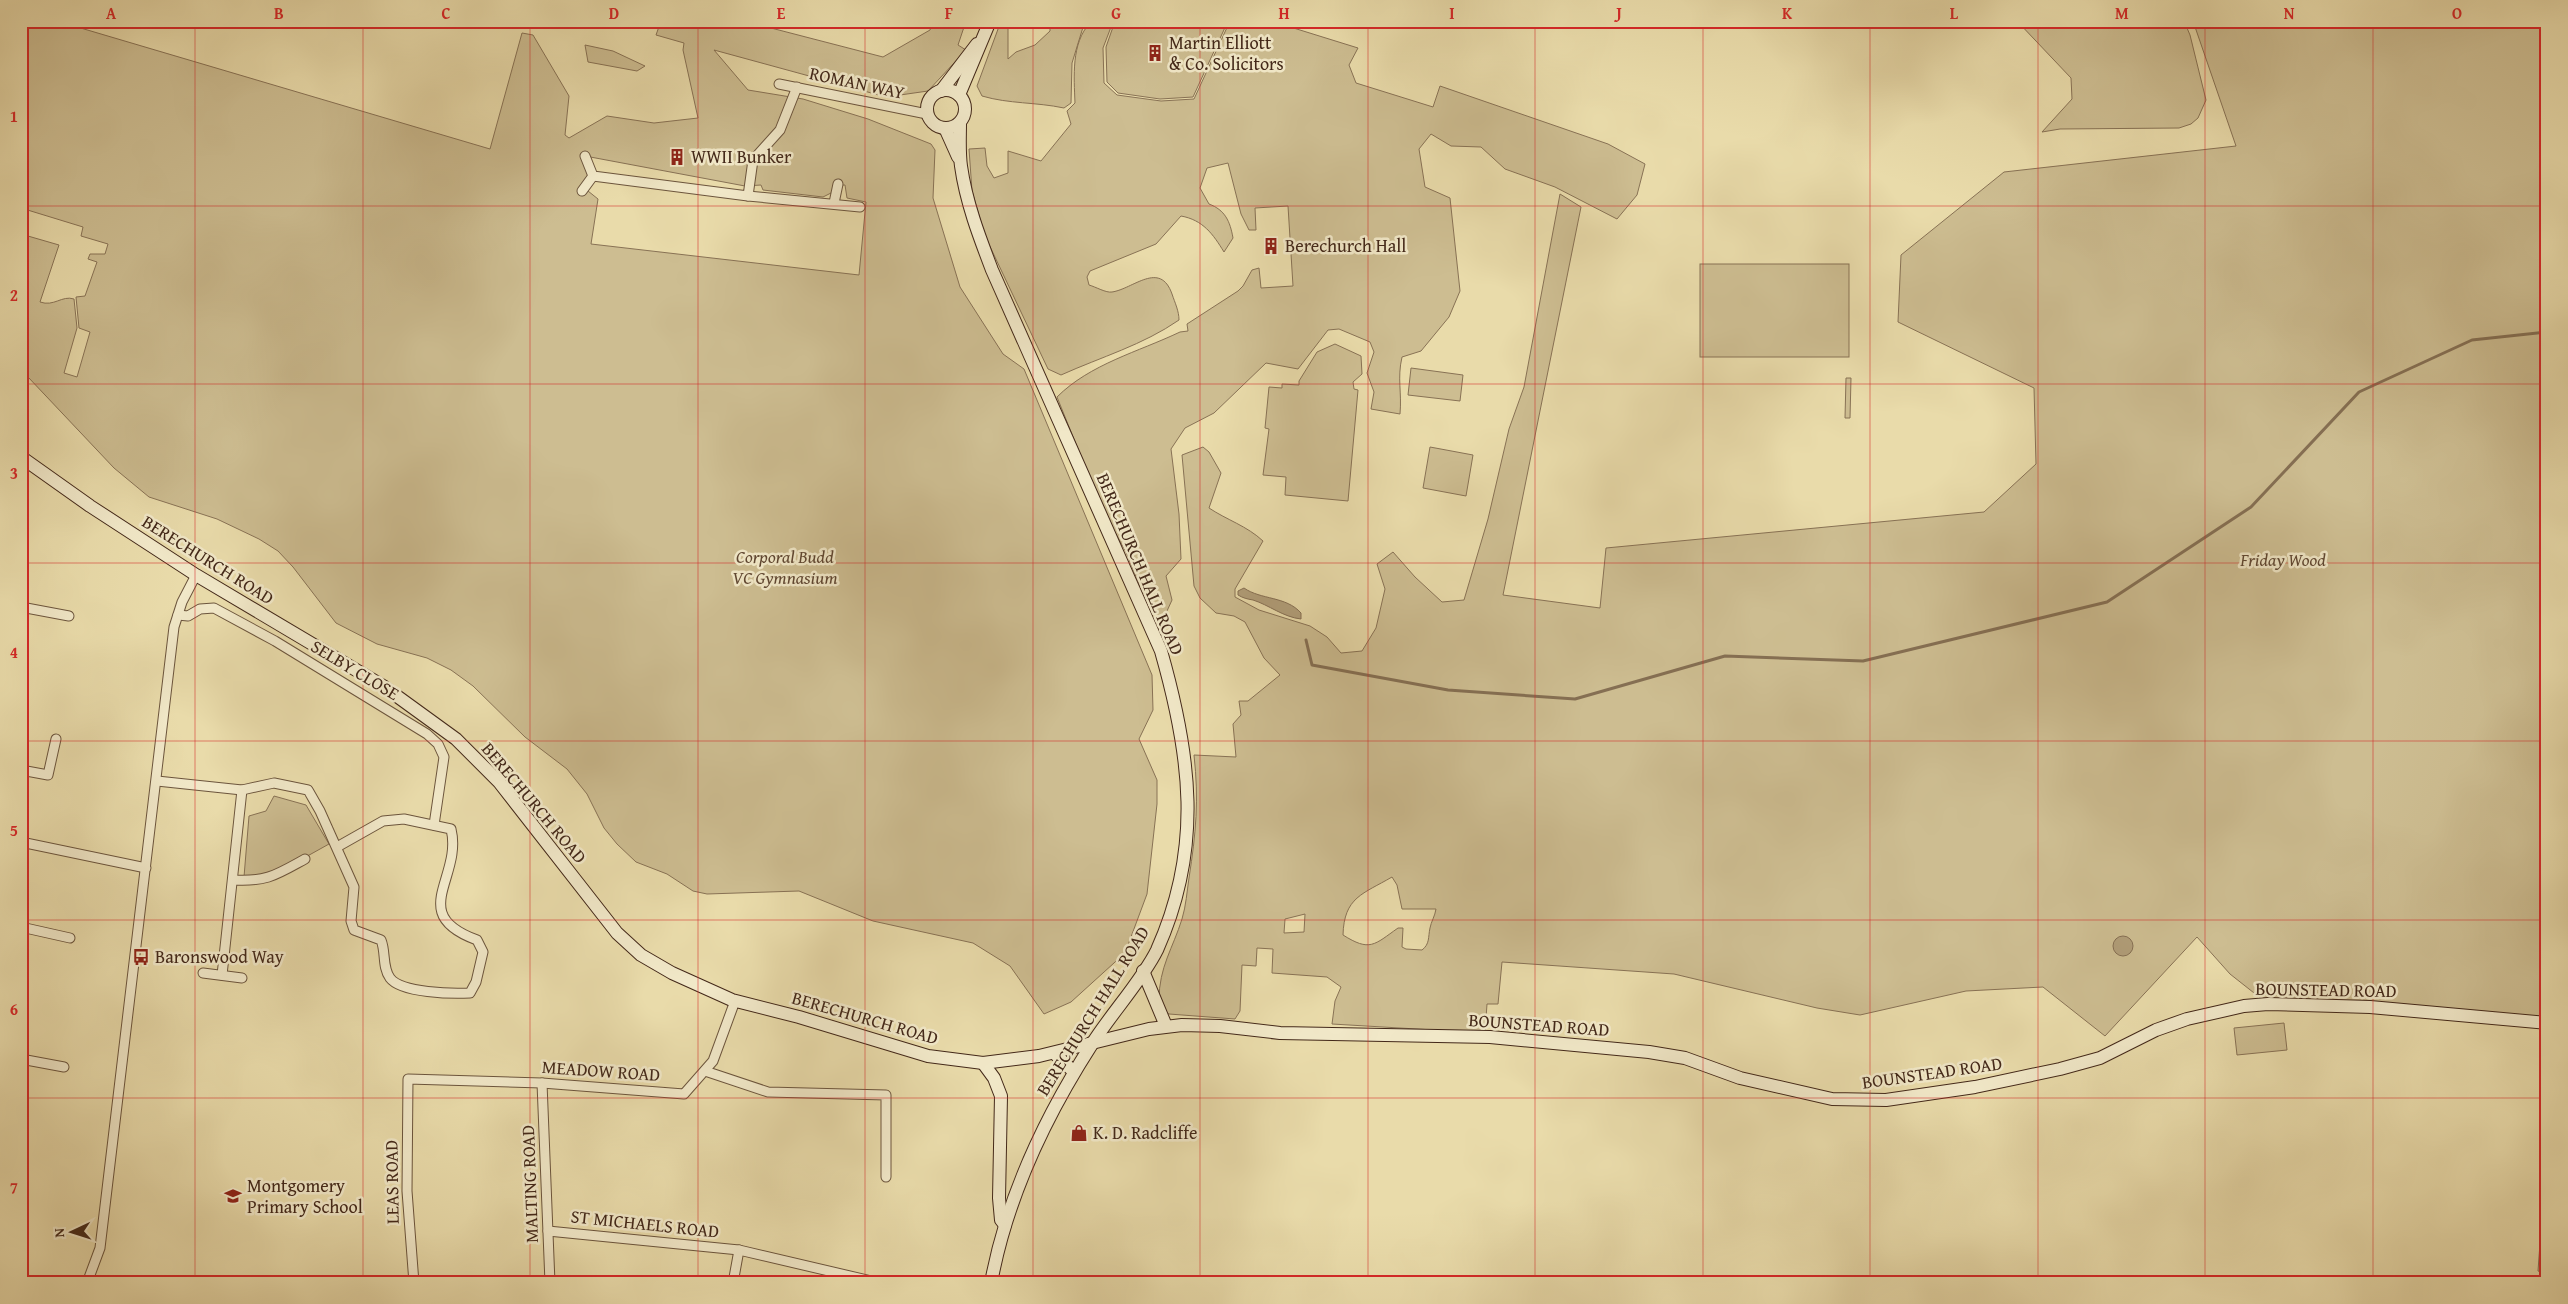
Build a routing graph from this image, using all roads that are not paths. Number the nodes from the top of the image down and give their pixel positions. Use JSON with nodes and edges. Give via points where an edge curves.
{"nodes":[{"id":1,"x":990,"y":21,"type":"edge"},
{"id":2,"x":981,"y":41,"type":"junction"},
{"id":3,"x":779,"y":84,"type":"dead end"},
{"id":4,"x":797,"y":87,"type":"junction"},
{"id":5,"x":941,"y":92,"type":"junction"},
{"id":6,"x":959,"y":95,"type":"junction"},
{"id":7,"x":927,"y":114,"type":"junction"},
{"id":8,"x":960,"y":123,"type":"junction"},
{"id":9,"x":945,"y":128,"type":"junction"},
{"id":10,"x":585,"y":156,"type":"dead end"},
{"id":11,"x":961,"y":164,"type":"junction"},
{"id":12,"x":593,"y":176,"type":"junction"},
{"id":13,"x":838,"y":184,"type":"dead end"},
{"id":14,"x":582,"y":191,"type":"dead end"},
{"id":15,"x":748,"y":196,"type":"junction"},
{"id":16,"x":834,"y":203,"type":"junction"},
{"id":17,"x":860,"y":207,"type":"dead end"},
{"id":18,"x":21,"y":457,"type":"edge"},
{"id":19,"x":196,"y":575,"type":"junction"},
{"id":20,"x":21,"y":607,"type":"edge"},
{"id":21,"x":178,"y":614,"type":"junction"},
{"id":22,"x":68,"y":616,"type":"dead end"},
{"id":23,"x":56,"y":739,"type":"dead end"},
{"id":24,"x":21,"y":770,"type":"edge"},
{"id":25,"x":157,"y":781,"type":"junction"},
{"id":26,"x":242,"y":790,"type":"junction"},
{"id":27,"x":434,"y":825,"type":"junction"},
{"id":28,"x":21,"y":842,"type":"edge"},
{"id":29,"x":337,"y":847,"type":"junction"},
{"id":30,"x":304,"y":859,"type":"dead end"},
{"id":31,"x":146,"y":868,"type":"junction"},
{"id":32,"x":233,"y":880,"type":"junction"},
{"id":33,"x":21,"y":927,"type":"edge"},
{"id":34,"x":70,"y":938,"type":"dead end"},
{"id":35,"x":1143,"y":971,"type":"junction"},
{"id":36,"x":203,"y":973,"type":"dead end"},
{"id":37,"x":222,"y":975,"type":"junction"},
{"id":38,"x":242,"y":978,"type":"dead end"},
{"id":39,"x":736,"y":1001,"type":"junction"},
{"id":40,"x":2547,"y":1023,"type":"edge"},
{"id":41,"x":1166,"y":1026,"type":"junction"},
{"id":42,"x":1092,"y":1043,"type":"junction"},
{"id":43,"x":1054,"y":1053,"type":"junction"},
{"id":44,"x":21,"y":1059,"type":"edge"},
{"id":45,"x":983,"y":1063,"type":"junction"},
{"id":46,"x":64,"y":1067,"type":"dead end"},
{"id":47,"x":705,"y":1071,"type":"junction"},
{"id":48,"x":1074,"y":1072,"type":"junction"},
{"id":49,"x":408,"y":1079,"type":"joint"},
{"id":50,"x":542,"y":1083,"type":"junction"},
{"id":51,"x":886,"y":1177,"type":"dead end"},
{"id":52,"x":1006,"y":1225,"type":"junction"},
{"id":53,"x":548,"y":1231,"type":"junction"},
{"id":54,"x":739,"y":1250,"type":"junction"},
{"id":55,"x":87,"y":1283,"type":"edge"},
{"id":56,"x":414,"y":1283,"type":"edge"},
{"id":57,"x":550,"y":1283,"type":"edge"},
{"id":58,"x":733,"y":1283,"type":"edge"},
{"id":59,"x":880,"y":1283,"type":"edge"},
{"id":60,"x":992,"y":1283,"type":"edge"}],
"edges":[{"from":1,"to":2,"type":"street"},
{"from":2,"to":5,"type":"street"},
{"from":2,"to":6,"type":"street"},
{"from":3,"to":4,"type":"street","name":"ROMAN WAY"},
{"from":4,"to":7,"type":"street","name":"ROMAN WAY"},
{"from":4,"to":15,"type":"street","via":[[780,130],[753,160]]},
{"from":5,"to":6,"type":"street","via":[[948,90]]},
{"from":5,"to":7,"type":"street","via":[[929,102]]},
{"from":6,"to":8,"type":"street","via":[[965,107]]},
{"from":7,"to":9,"type":"street"},
{"from":8,"to":9,"type":"street"},
{"from":8,"to":11,"type":"street","name":"BERECHURCH HALL ROAD"},
{"from":9,"to":11,"type":"street","name":"BERECHURCH HALL ROAD"},
{"from":10,"to":12,"type":"street"},
{"from":11,"to":35,"type":"street","name":"BERECHURCH HALL ROAD","via":[[972,216],[992,270],[1157,643],[1170,684],[1188,787],[1186,852],[1175,903],[1155,953]]},
{"from":12,"to":14,"type":"street"},
{"from":12,"to":15,"type":"street"},
{"from":13,"to":16,"type":"street"},
{"from":15,"to":16,"type":"street"},
{"from":16,"to":17,"type":"street"},
{"from":18,"to":19,"type":"street","name":"BERECHURCH ROAD"},
{"from":19,"to":21,"type":"street"},
{"from":19,"to":39,"type":"street","name":"BERECHURCH ROAD","via":[[383,686],[456,739],[499,782],[593,905],[632,948],[672,973]]},
{"from":20,"to":22,"type":"street"},
{"from":21,"to":25,"type":"street"},
{"from":21,"to":27,"type":"street","name":"SELBY CLOSE","via":[[188,616],[200,608],[214,608],[275,641],[428,734],[444,757]]},
{"from":23,"to":24,"type":"street","via":[[48,775]]},
{"from":25,"to":26,"type":"street"},
{"from":25,"to":31,"type":"street"},
{"from":26,"to":29,"type":"street","via":[[274,783],[308,790]]},
{"from":26,"to":32,"type":"street"},
{"from":27,"to":29,"type":"street","via":[[404,819],[383,822]]},
{"from":27,"to":29,"type":"street","via":[[451,829],[454,841],[450,867],[442,886],[441,911],[445,923],[477,940],[483,952],[470,993],[407,988],[390,979],[381,940],[354,930],[351,921],[354,887]]},
{"from":28,"to":31,"type":"street"},
{"from":30,"to":32,"type":"street","via":[[269,879]]},
{"from":31,"to":55,"type":"street","via":[[100,1248]]},
{"from":32,"to":37,"type":"street"},
{"from":33,"to":34,"type":"street"},
{"from":35,"to":41,"type":"street"},
{"from":35,"to":42,"type":"street","name":"BERECHURCH HALL ROAD"},
{"from":36,"to":37,"type":"street"},
{"from":37,"to":38,"type":"street"},
{"from":39,"to":45,"type":"street","name":"BERECHURCH ROAD","via":[[928,1056]]},
{"from":39,"to":47,"type":"street","name":"MEADOW ROAD","via":[[714,1061]]},
{"from":40,"to":41,"type":"street","name":"BOUNSTEAD ROAD","via":[[2370,1007],[2244,1006],[2187,1019],[2156,1030],[2100,1058],[2060,1069],[1975,1087],[1886,1100],[1832,1099],[1774,1087],[1686,1058],[1588,1045],[1490,1037],[1280,1033],[1220,1026]]},
{"from":41,"to":42,"type":"street","name":"BOUNSTEAD ROAD"},
{"from":42,"to":43,"type":"street","name":"BERECHURCH ROAD"},
{"from":42,"to":48,"type":"street","name":"BERECHURCH HALL ROAD"},
{"from":43,"to":45,"type":"street","name":"BERECHURCH ROAD"},
{"from":43,"to":48,"type":"street"},
{"from":44,"to":46,"type":"street"},
{"from":45,"to":52,"type":"street","via":[[1001,1096],[999,1198],[1000,1220]]},
{"from":47,"to":50,"type":"street","name":"MEADOW ROAD","via":[[684,1094]]},
{"from":47,"to":51,"type":"street","via":[[768,1092],[886,1095]]},
{"from":48,"to":52,"type":"street","name":"BERECHURCH HALL ROAD","via":[[1034,1146]]},
{"from":49,"to":50,"type":"street","name":"MEADOW ROAD"},
{"from":49,"to":56,"type":"street","name":"LEAS ROAD","via":[[407,1191]]},
{"from":50,"to":53,"type":"street","name":"MALTING ROAD"},
{"from":52,"to":60,"type":"street","name":"BERECHURCH HALL ROAD"},
{"from":53,"to":54,"type":"street","name":"ST MICHAELS ROAD"},
{"from":53,"to":57,"type":"street","name":"MALTING ROAD"},
{"from":54,"to":58,"type":"street","name":"ST MICHAELS ROAD"},
{"from":54,"to":59,"type":"street","name":"ST MICHAELS ROAD"}]}
